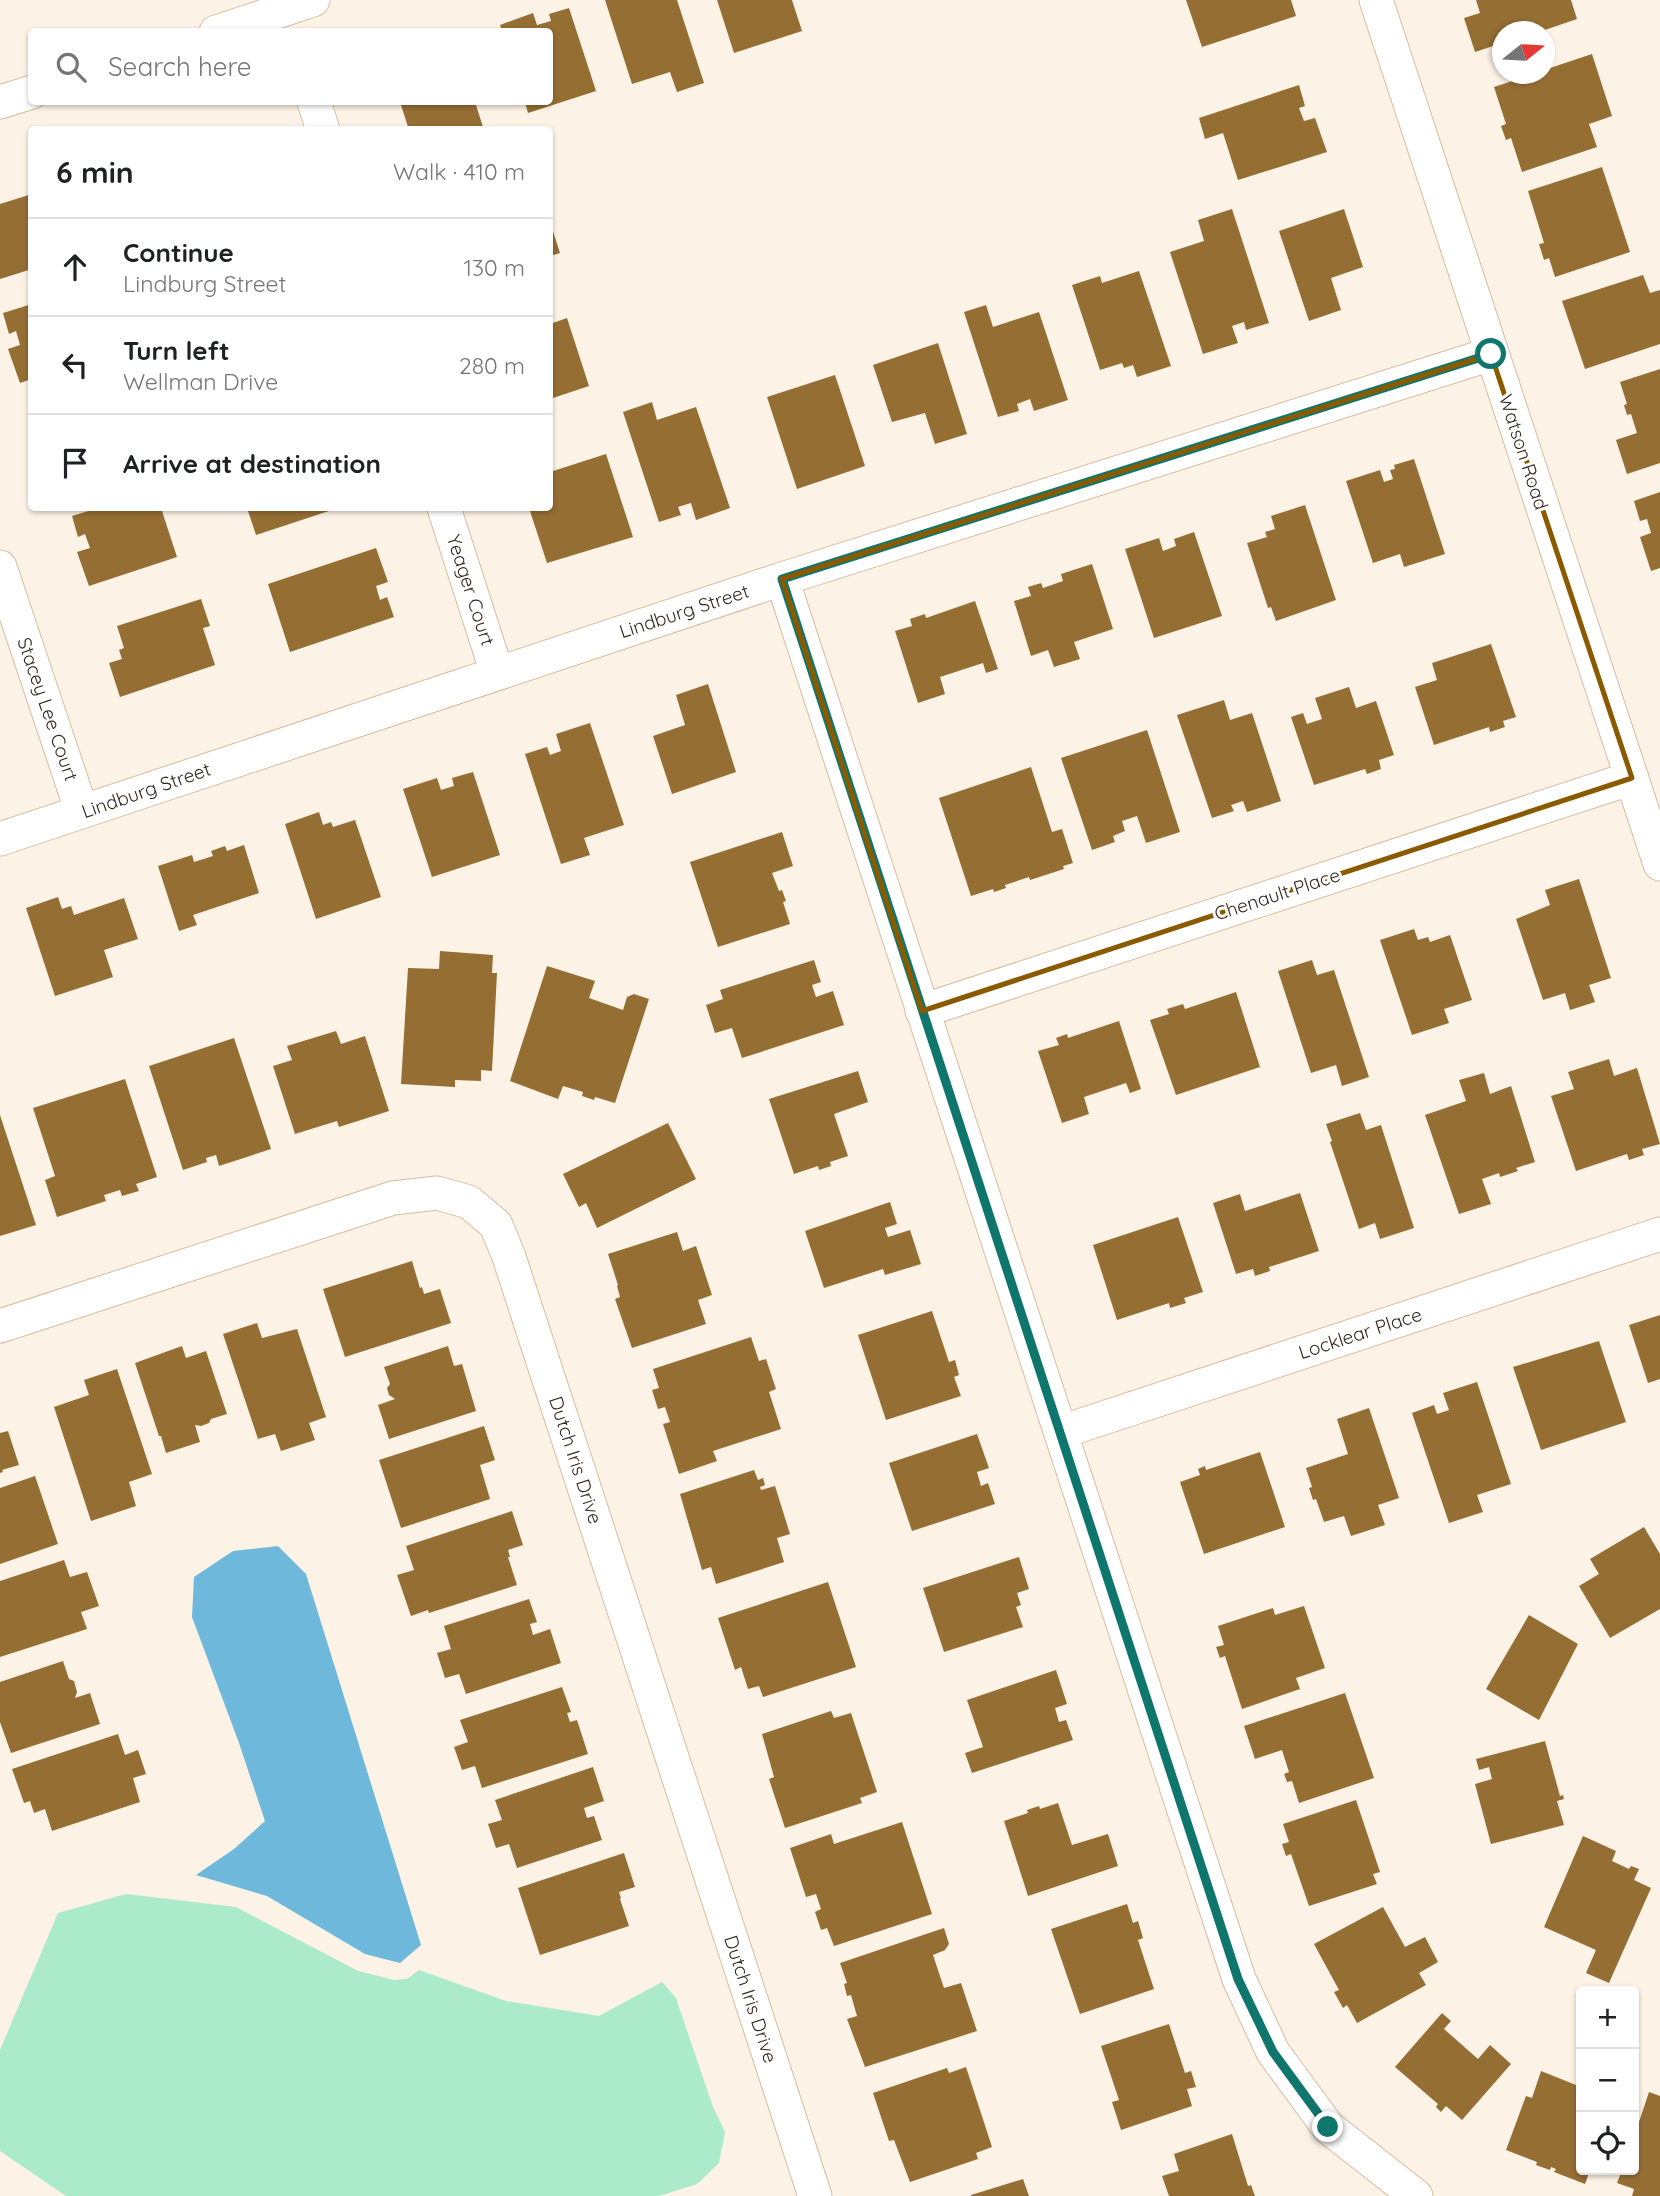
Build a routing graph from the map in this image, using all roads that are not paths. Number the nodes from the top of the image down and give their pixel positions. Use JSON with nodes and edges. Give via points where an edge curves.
{"nodes":[{"id":1,"x":1376,"y":0,"type":"edge"},
{"id":2,"x":296,"y":14,"type":"edge"},
{"id":3,"x":234,"y":28,"type":"edge"},
{"id":4,"x":28,"y":93,"type":"edge"},
{"id":5,"x":0,"y":102,"type":"edge"},
{"id":6,"x":315,"y":105,"type":"edge"},
{"id":7,"x":322,"y":126,"type":"edge"},
{"id":8,"x":1491,"y":354,"type":"junction"},
{"id":9,"x":445,"y":511,"type":"edge"},
{"id":10,"x":0,"y":567,"type":"edge"},
{"id":11,"x":782,"y":579,"type":"junction"},
{"id":12,"x":497,"y":673,"type":"junction"},
{"id":13,"x":1632,"y":778,"type":"junction"},
{"id":14,"x":82,"y":812,"type":"junction"},
{"id":15,"x":0,"y":839,"type":"edge"},
{"id":16,"x":1660,"y":863,"type":"edge"},
{"id":17,"x":922,"y":1011,"type":"junction"},
{"id":18,"x":1660,"y":1234,"type":"edge"},
{"id":19,"x":0,"y":1326,"type":"edge"},
{"id":20,"x":1061,"y":1432,"type":"junction"},
{"id":21,"x":815,"y":2196,"type":"edge"},
{"id":22,"x":1416,"y":2196,"type":"edge"}],
"edges":[{"from":1,"to":8,"type":"street","name":"Watson Road"},
{"from":2,"to":3,"type":"street"},
{"from":4,"to":5,"type":"street"},
{"from":6,"to":7,"type":"street"},
{"from":8,"to":11,"type":"street","name":"Lindburg Street"},
{"from":8,"to":13,"type":"street","name":"Watson Road"},
{"from":9,"to":12,"type":"street","name":"Yeager Court"},
{"from":10,"to":14,"type":"street","name":"Stacey Lee Court"},
{"from":11,"to":12,"type":"street","name":"Lindburg Street"},
{"from":11,"to":17,"type":"street"},
{"from":12,"to":14,"type":"street","name":"Lindburg Street"},
{"from":13,"to":16,"type":"street","name":"Watson Road"},
{"from":13,"to":17,"type":"street","name":"Chenault Place"},
{"from":14,"to":15,"type":"street","name":"Lindburg Street"},
{"from":17,"to":20,"type":"street"},
{"from":18,"to":20,"type":"street","name":"Locklear Place"},
{"from":19,"to":21,"type":"street","name":"Dutch Iris Drive","via":[[393,1198],[437,1193],[469,1202],[496,1225]]},
{"from":20,"to":22,"type":"street","via":[[1238,1979],[1273,2052],[1328,2127]]}]}
